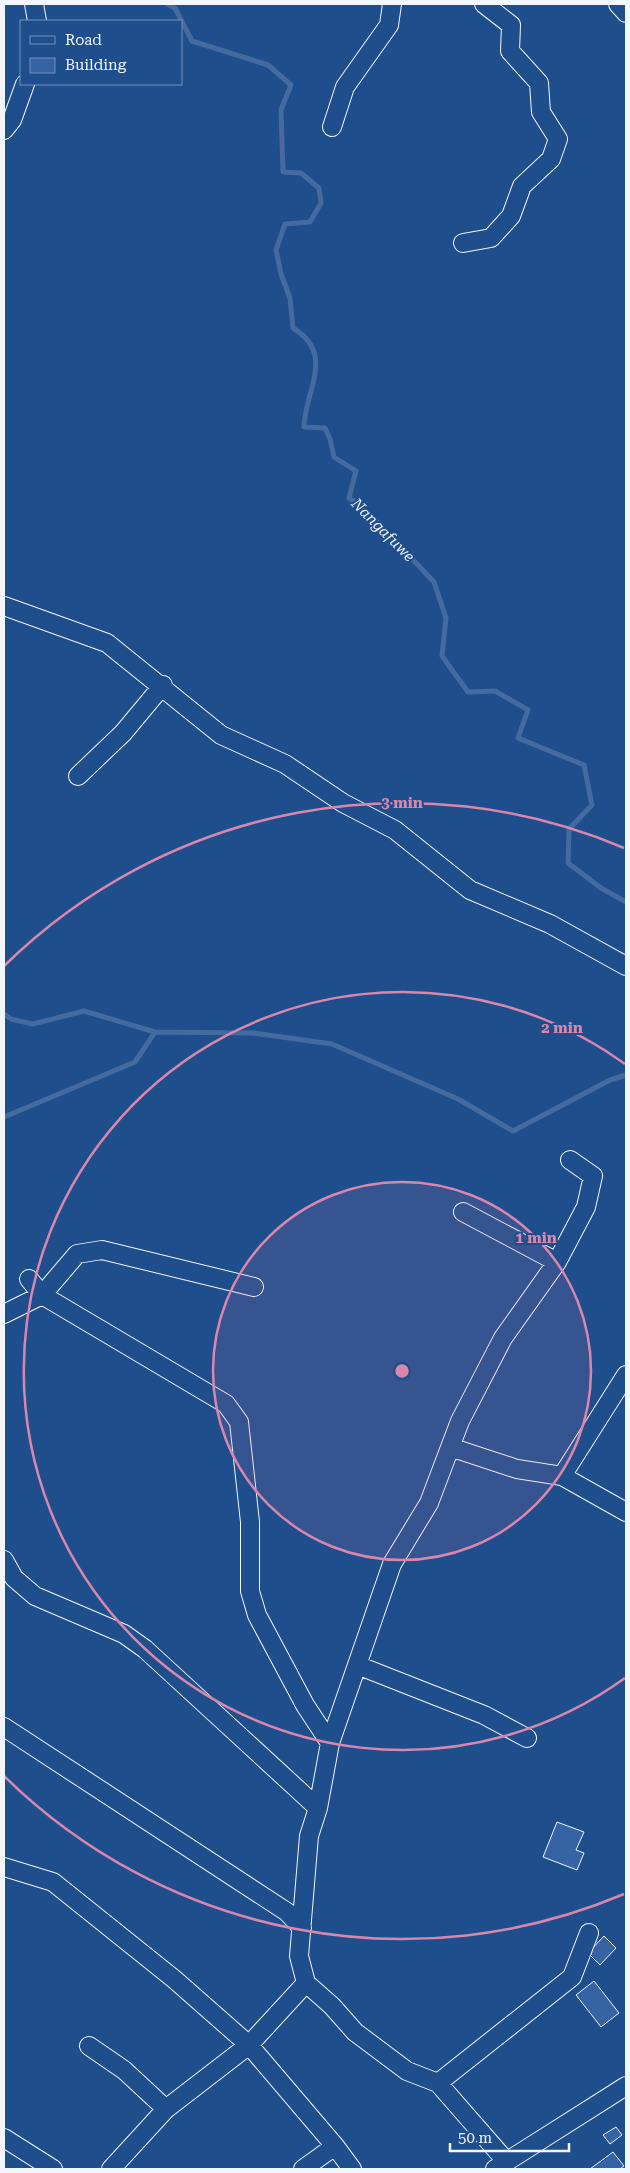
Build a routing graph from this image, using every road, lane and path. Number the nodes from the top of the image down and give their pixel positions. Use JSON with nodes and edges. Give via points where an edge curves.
{"nodes":[{"id":1,"x":34,"y":4,"type":"edge"},
{"id":2,"x":392,"y":4,"type":"edge"},
{"id":3,"x":484,"y":4,"type":"edge"},
{"id":4,"x":618,"y":4,"type":"edge"},
{"id":5,"x":626,"y":13,"type":"edge"},
{"id":6,"x":37,"y":20,"type":"edge"},
{"id":7,"x":25,"y":85,"type":"edge"},
{"id":8,"x":332,"y":127,"type":"dead end"},
{"id":9,"x":4,"y":130,"type":"edge"},
{"id":10,"x":464,"y":243,"type":"dead end"},
{"id":11,"x":4,"y":606,"type":"edge"},
{"id":12,"x":163,"y":685,"type":"junction"},
{"id":13,"x":78,"y":776,"type":"dead end"},
{"id":14,"x":626,"y":966,"type":"edge"},
{"id":15,"x":570,"y":1160,"type":"dead end"},
{"id":16,"x":463,"y":1212,"type":"dead end"},
{"id":17,"x":557,"y":1262,"type":"junction"},
{"id":18,"x":30,"y":1279,"type":"dead end"},
{"id":19,"x":254,"y":1287,"type":"dead end"},
{"id":20,"x":42,"y":1295,"type":"junction"},
{"id":21,"x":4,"y":1314,"type":"edge"},
{"id":22,"x":626,"y":1375,"type":"edge"},
{"id":23,"x":450,"y":1447,"type":"junction"},
{"id":24,"x":562,"y":1476,"type":"junction"},
{"id":25,"x":626,"y":1512,"type":"edge"},
{"id":26,"x":4,"y":1560,"type":"edge"},
{"id":27,"x":357,"y":1665,"type":"junction"},
{"id":28,"x":4,"y":1727,"type":"edge"},
{"id":29,"x":527,"y":1738,"type":"dead end"},
{"id":30,"x":330,"y":1743,"type":"junction"},
{"id":31,"x":318,"y":1808,"type":"junction"},
{"id":32,"x":4,"y":1867,"type":"edge"},
{"id":33,"x":302,"y":1928,"type":"junction"},
{"id":34,"x":588,"y":1934,"type":"dead end"},
{"id":35,"x":306,"y":1983,"type":"junction"},
{"id":36,"x":249,"y":2045,"type":"junction"},
{"id":37,"x":89,"y":2046,"type":"dead end"},
{"id":38,"x":438,"y":2083,"type":"junction"},
{"id":39,"x":626,"y":2086,"type":"edge"},
{"id":40,"x":166,"y":2109,"type":"junction"},
{"id":41,"x":4,"y":2138,"type":"edge"},
{"id":42,"x":335,"y":2146,"type":"junction"},
{"id":43,"x":500,"y":2165,"type":"edge"},
{"id":44,"x":53,"y":2169,"type":"edge"},
{"id":45,"x":111,"y":2169,"type":"edge"},
{"id":46,"x":303,"y":2169,"type":"edge"},
{"id":47,"x":352,"y":2169,"type":"edge"}],
"edges":[{"from":1,"to":6,"type":"street"},
{"from":2,"to":8,"type":"street","via":[[389,25],[345,87]]},
{"from":3,"to":10,"type":"street","via":[[511,25],[510,51],[539,83],[542,112],[558,139],[551,158],[522,186],[511,216],[491,238]]},
{"from":4,"to":5,"type":"street"},
{"from":7,"to":9,"type":"street","via":[[12,120]]},
{"from":11,"to":12,"type":"street","via":[[107,643]]},
{"from":12,"to":13,"type":"street","via":[[123,733]]},
{"from":12,"to":14,"type":"street","via":[[221,734],[286,764],[343,803],[395,830],[470,890],[550,924]]},
{"from":15,"to":17,"type":"street","via":[[593,1176],[586,1207]]},
{"from":16,"to":17,"type":"street"},
{"from":17,"to":23,"type":"street","via":[[504,1338],[460,1421]]},
{"from":18,"to":20,"type":"street"},
{"from":19,"to":20,"type":"street","via":[[102,1250],[77,1254]]},
{"from":20,"to":21,"type":"street"},
{"from":20,"to":30,"type":"street","via":[[226,1404],[239,1422],[250,1522],[250,1591],[257,1615],[305,1705]]},
{"from":22,"to":24,"type":"street"},
{"from":23,"to":24,"type":"street","via":[[517,1469]]},
{"from":23,"to":27,"type":"street","via":[[430,1504],[392,1564]]},
{"from":24,"to":25,"type":"street"},
{"from":26,"to":31,"type":"street","via":[[14,1578],[35,1596],[124,1634],[145,1648]]},
{"from":27,"to":29,"type":"street","via":[[484,1715]]},
{"from":27,"to":30,"type":"street"},
{"from":28,"to":33,"type":"street","via":[[287,1912]]},
{"from":30,"to":31,"type":"street"},
{"from":31,"to":33,"type":"street","via":[[309,1836]]},
{"from":32,"to":36,"type":"street","via":[[53,1882],[174,1979]]},
{"from":33,"to":35,"type":"street","via":[[299,1956]]},
{"from":34,"to":38,"type":"street","via":[[572,1977]]},
{"from":35,"to":36,"type":"street"},
{"from":35,"to":38,"type":"street","via":[[355,2032],[407,2071]]},
{"from":36,"to":40,"type":"street"},
{"from":36,"to":42,"type":"street"},
{"from":37,"to":40,"type":"street","via":[[124,2070]]},
{"from":38,"to":43,"type":"street"},
{"from":39,"to":43,"type":"street"},
{"from":40,"to":45,"type":"street"},
{"from":41,"to":44,"type":"street"},
{"from":42,"to":46,"type":"street"},
{"from":42,"to":47,"type":"street"}]}
